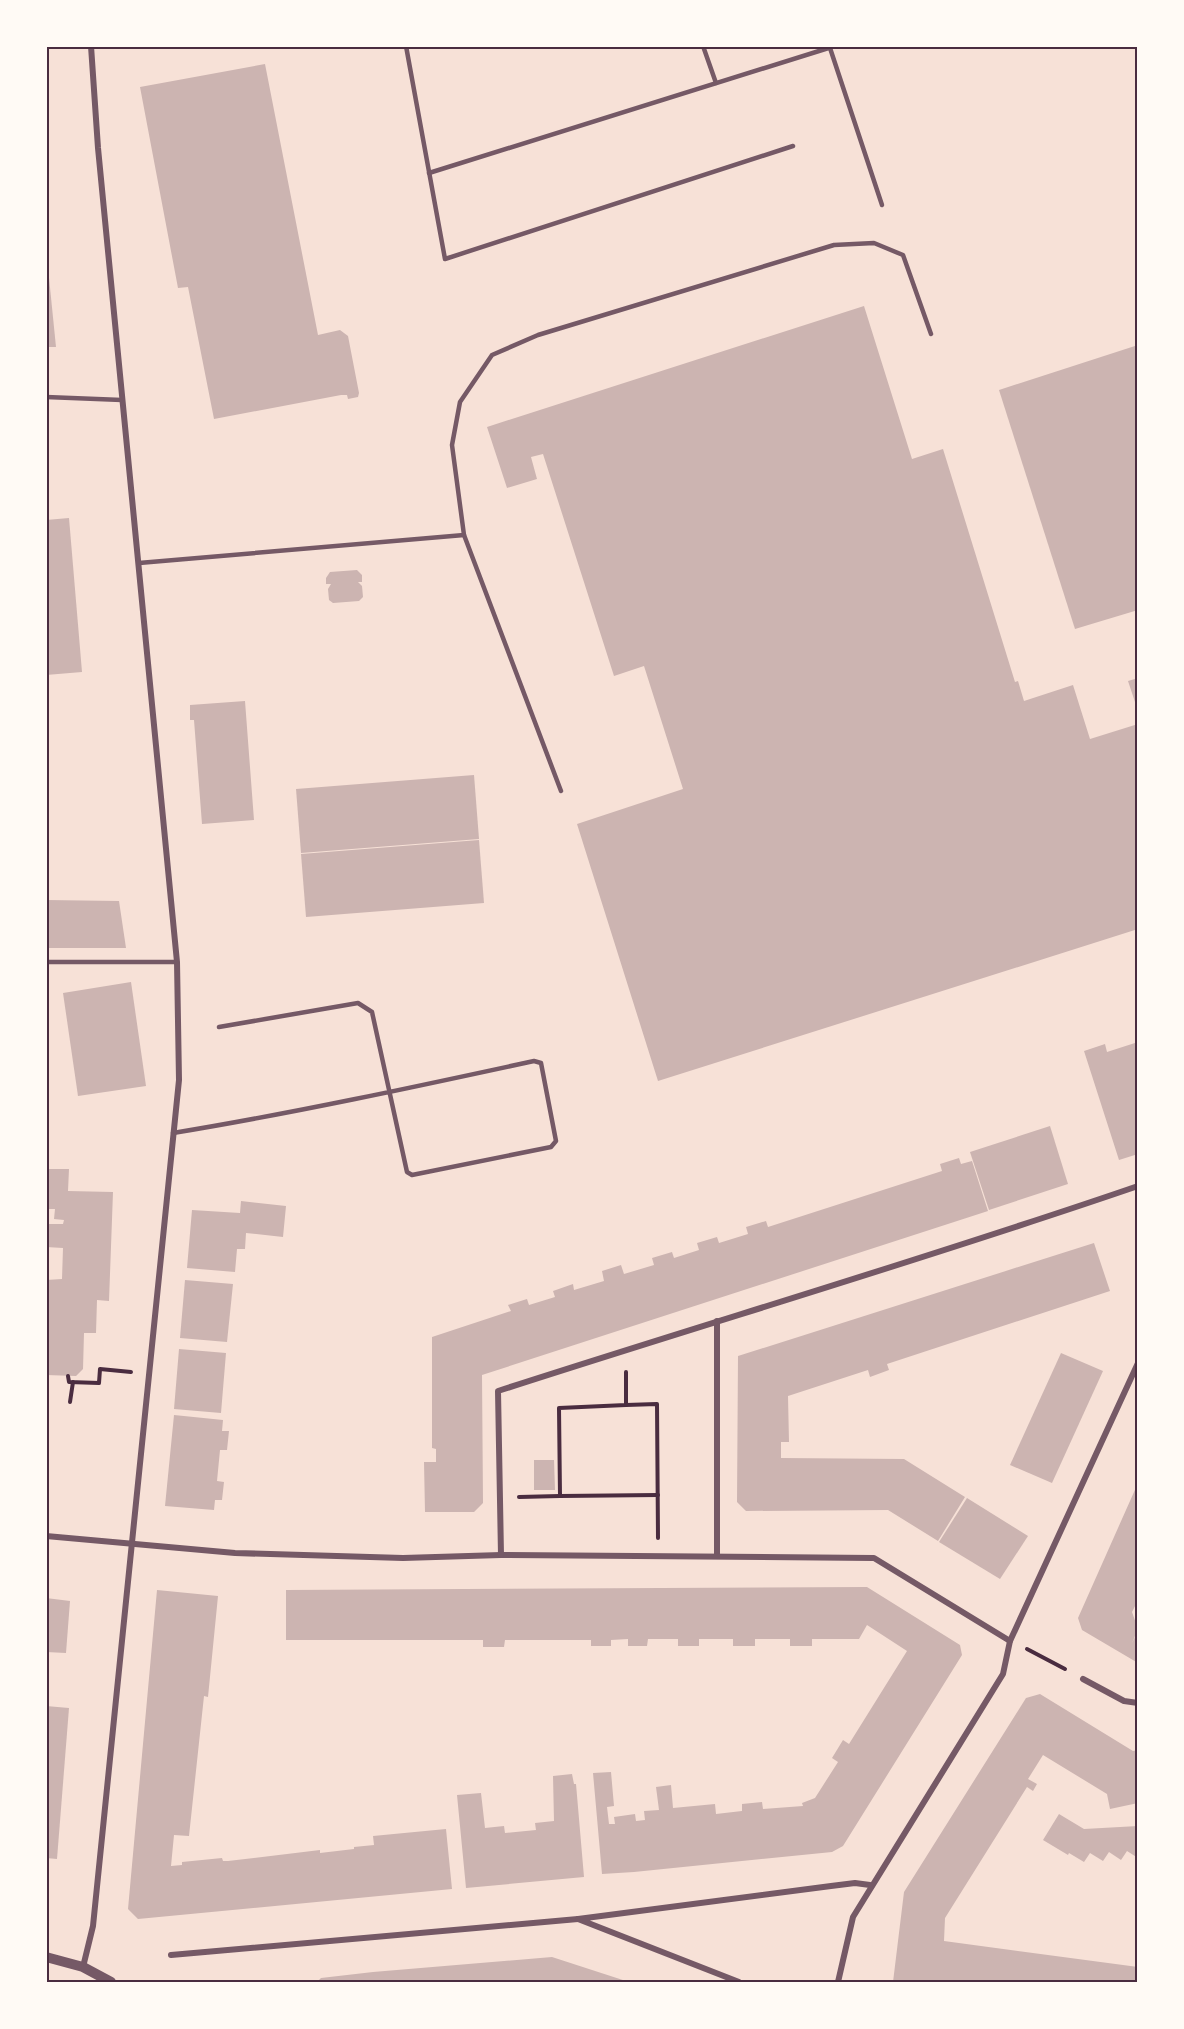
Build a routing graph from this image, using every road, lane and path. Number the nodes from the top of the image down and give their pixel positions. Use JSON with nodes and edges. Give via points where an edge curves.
{"nodes":[{"id":1,"x":91,"y":46,"type":"edge"},
{"id":2,"x":406,"y":46,"type":"edge"},
{"id":3,"x":703,"y":46,"type":"edge"},
{"id":4,"x":832,"y":47,"type":"edge"},
{"id":5,"x":716,"y":83,"type":"junction"},
{"id":6,"x":793,"y":146,"type":"dead end"},
{"id":7,"x":429,"y":172,"type":"junction"},
{"id":8,"x":882,"y":205,"type":"dead end"},
{"id":9,"x":932,"y":334,"type":"dead end"},
{"id":10,"x":46,"y":397,"type":"edge"},
{"id":11,"x":122,"y":400,"type":"junction"},
{"id":12,"x":464,"y":535,"type":"junction"},
{"id":13,"x":139,"y":563,"type":"junction"},
{"id":14,"x":561,"y":791,"type":"dead end"},
{"id":15,"x":46,"y":962,"type":"edge"},
{"id":16,"x":177,"y":962,"type":"junction"},
{"id":17,"x":219,"y":1027,"type":"dead end"},
{"id":18,"x":389,"y":1092,"type":"junction"},
{"id":19,"x":173,"y":1134,"type":"junction"},
{"id":20,"x":1137,"y":1186,"type":"edge"},
{"id":21,"x":717,"y":1322,"type":"junction"},
{"id":22,"x":625,"y":1350,"type":"junction"},
{"id":23,"x":1137,"y":1363,"type":"edge"},
{"id":24,"x":120,"y":1371,"type":"dead end"},
{"id":25,"x":68,"y":1376,"type":"dead end"},
{"id":26,"x":73,"y":1382,"type":"junction"},
{"id":27,"x":70,"y":1402,"type":"dead end"},
{"id":28,"x":626,"y":1405,"type":"junction"},
{"id":29,"x":658,"y":1495,"type":"junction"},
{"id":30,"x":560,"y":1496,"type":"junction"},
{"id":31,"x":500,"y":1498,"type":"junction"},
{"id":32,"x":46,"y":1536,"type":"edge"},
{"id":33,"x":132,"y":1546,"type":"junction"},
{"id":34,"x":501,"y":1555,"type":"junction"},
{"id":35,"x":657,"y":1556,"type":"junction"},
{"id":36,"x":717,"y":1556,"type":"junction"},
{"id":37,"x":1010,"y":1641,"type":"junction"},
{"id":38,"x":1083,"y":1679,"type":"joint"},
{"id":39,"x":1137,"y":1703,"type":"edge"},
{"id":40,"x":870,"y":1885,"type":"junction"},
{"id":41,"x":578,"y":1919,"type":"junction"},
{"id":42,"x":171,"y":1955,"type":"dead end"},
{"id":43,"x":46,"y":1958,"type":"edge"},
{"id":44,"x":83,"y":1967,"type":"junction"},
{"id":45,"x":111,"y":1983,"type":"edge"},
{"id":46,"x":739,"y":1983,"type":"edge"},
{"id":47,"x":838,"y":1983,"type":"edge"}],
"edges":[{"from":1,"to":11,"type":"street"},
{"from":2,"to":7,"type":"lane"},
{"from":3,"to":5,"type":"lane"},
{"from":4,"to":5,"type":"lane"},
{"from":4,"to":8,"type":"lane"},
{"from":5,"to":7,"type":"lane"},
{"from":6,"to":7,"type":"lane","via":[[445,259]]},
{"from":9,"to":12,"type":"lane","via":[[903,255],[874,243],[834,245],[538,336],[501,351],[492,355],[460,402],[452,445]]},
{"from":10,"to":11,"type":"lane"},
{"from":11,"to":13,"type":"street"},
{"from":12,"to":13,"type":"lane"},
{"from":12,"to":14,"type":"lane"},
{"from":13,"to":16,"type":"street"},
{"from":15,"to":16,"type":"lane"},
{"from":16,"to":19,"type":"street","via":[[179,1080]]},
{"from":17,"to":18,"type":"lane","via":[[358,1003],[372,1012]]},
{"from":18,"to":18,"type":"lane","via":[[534,1061],[541,1063],[556,1141],[551,1147],[412,1175],[407,1172]]},
{"from":18,"to":19,"type":"lane"},
{"from":19,"to":33,"type":"street"},
{"from":20,"to":21,"type":"street","via":[[996,1235]]},
{"from":21,"to":22,"type":"street"},
{"from":21,"to":36,"type":"street"},
{"from":22,"to":28,"type":"path"},
{"from":22,"to":31,"type":"street","via":[[498,1391]]},
{"from":23,"to":37,"type":"street"},
{"from":24,"to":26,"type":"path","via":[[100,1369],[99,1383]]},
{"from":25,"to":26,"type":"path","via":[[69,1382]]},
{"from":26,"to":27,"type":"path"},
{"from":28,"to":29,"type":"path","via":[[657,1404]]},
{"from":28,"to":30,"type":"path","via":[[560,1408]]},
{"from":29,"to":30,"type":"path"},
{"from":29,"to":35,"type":"path"},
{"from":30,"to":31,"type":"path"},
{"from":31,"to":34,"type":"street"},
{"from":32,"to":33,"type":"street"},
{"from":33,"to":34,"type":"street","via":[[403,1558]]},
{"from":33,"to":44,"type":"street","via":[[93,1926]]},
{"from":34,"to":35,"type":"street"},
{"from":35,"to":36,"type":"street"},
{"from":36,"to":37,"type":"street","via":[[874,1558]]},
{"from":37,"to":38,"type":"path"},
{"from":37,"to":40,"type":"street","via":[[1003,1674]]},
{"from":38,"to":39,"type":"street","via":[[1124,1701]]},
{"from":40,"to":41,"type":"street","via":[[855,1883]]},
{"from":40,"to":47,"type":"street","via":[[853,1917]]},
{"from":41,"to":42,"type":"street"},
{"from":41,"to":46,"type":"street"},
{"from":43,"to":44,"type":"street"},
{"from":44,"to":45,"type":"street"}]}
